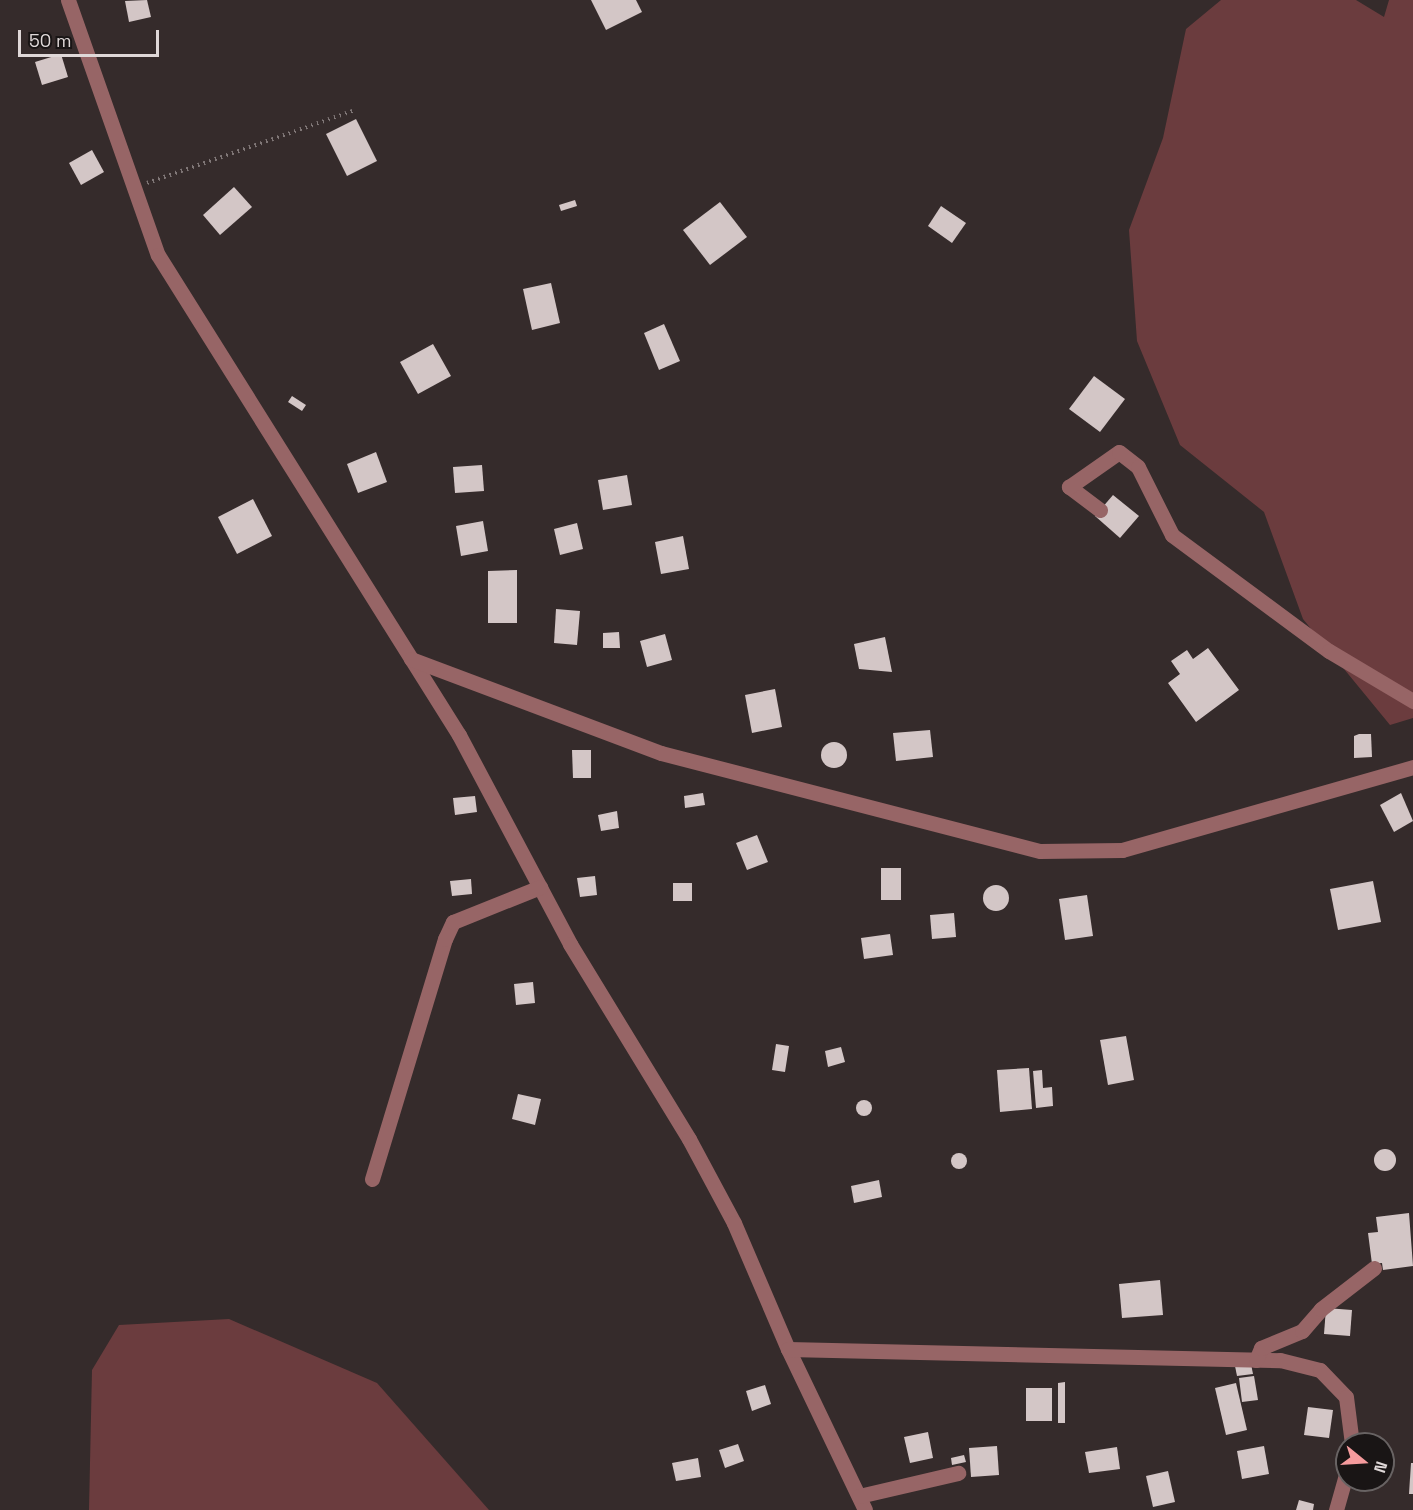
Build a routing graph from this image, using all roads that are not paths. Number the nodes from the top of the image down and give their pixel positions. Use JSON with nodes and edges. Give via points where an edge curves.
{"nodes":[{"id":1,"x":68,"y":0,"type":"edge"},
{"id":2,"x":1100,"y":510,"type":"dead end"},
{"id":3,"x":411,"y":659,"type":"junction"},
{"id":4,"x":1413,"y":701,"type":"edge"},
{"id":5,"x":1413,"y":767,"type":"edge"},
{"id":6,"x":540,"y":886,"type":"junction"},
{"id":7,"x":372,"y":1179,"type":"dead end"},
{"id":8,"x":1374,"y":1268,"type":"dead end"},
{"id":9,"x":788,"y":1349,"type":"junction"},
{"id":10,"x":1256,"y":1360,"type":"junction"},
{"id":11,"x":1350,"y":1432,"type":"edge"},
{"id":12,"x":958,"y":1473,"type":"dead end"},
{"id":13,"x":1341,"y":1492,"type":"edge"},
{"id":14,"x":862,"y":1503,"type":"edge"},
{"id":15,"x":1336,"y":1510,"type":"edge"}],
"edges":[{"from":1,"to":3,"type":"street","via":[[158,255]]},
{"from":2,"to":4,"type":"street","via":[[1069,488],[1119,452],[1138,466],[1172,535],[1329,651]]},
{"from":3,"to":5,"type":"street","via":[[661,753],[1040,851],[1122,850]]},
{"from":3,"to":6,"type":"street","via":[[459,735]]},
{"from":6,"to":7,"type":"street","via":[[453,922]]},
{"from":6,"to":9,"type":"street","via":[[734,1223]]},
{"from":8,"to":10,"type":"street","via":[[1322,1308],[1302,1331],[1261,1348]]},
{"from":9,"to":10,"type":"street"},
{"from":9,"to":14,"type":"street"},
{"from":10,"to":11,"type":"street","via":[[1281,1360],[1320,1370],[1346,1397]]},
{"from":12,"to":14,"type":"street"},
{"from":13,"to":15,"type":"street"}]}
